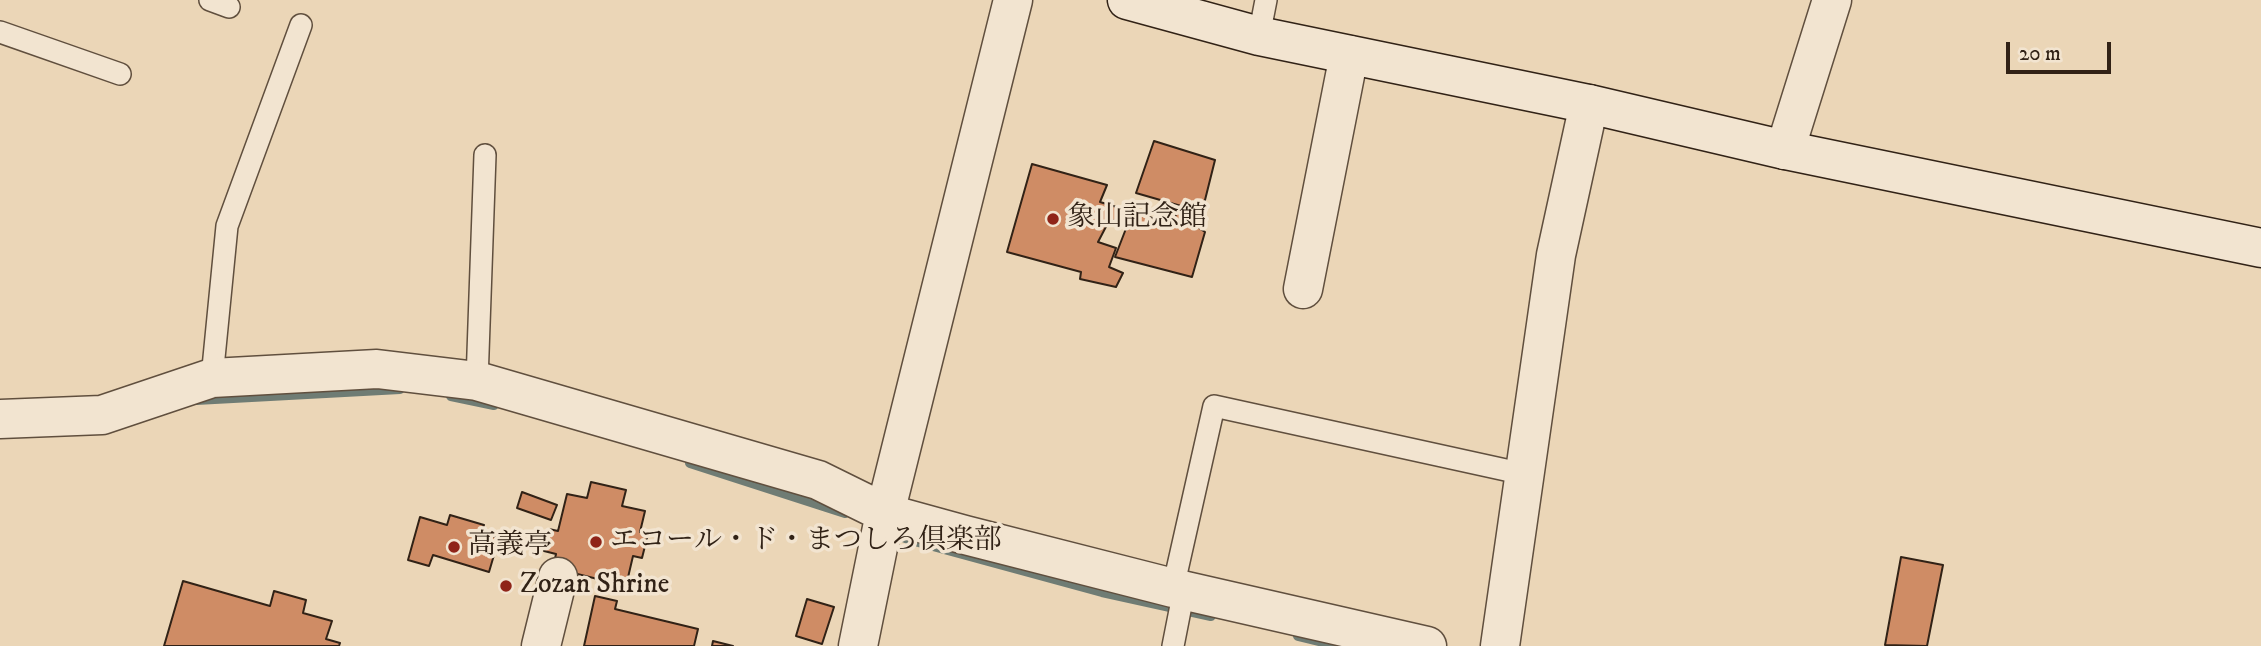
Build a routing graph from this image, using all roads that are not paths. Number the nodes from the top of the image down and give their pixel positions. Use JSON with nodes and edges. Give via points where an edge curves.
{"nodes":[{"id":1,"x":1013,"y":0,"type":"edge"},
{"id":2,"x":1127,"y":0,"type":"edge"},
{"id":3,"x":1832,"y":0,"type":"edge"},
{"id":4,"x":1263,"y":18,"type":"edge"},
{"id":5,"x":301,"y":25,"type":"dead end"},
{"id":6,"x":0,"y":32,"type":"edge"},
{"id":7,"x":1349,"y":55,"type":"junction"},
{"id":8,"x":120,"y":75,"type":"dead end"},
{"id":9,"x":1590,"y":104,"type":"junction"},
{"id":10,"x":1785,"y":149,"type":"junction"},
{"id":11,"x":485,"y":155,"type":"dead end"},
{"id":12,"x":2261,"y":248,"type":"edge"},
{"id":13,"x":1303,"y":289,"type":"dead end"},
{"id":14,"x":212,"y":378,"type":"junction"},
{"id":15,"x":477,"y":381,"type":"junction"},
{"id":16,"x":0,"y":419,"type":"edge"},
{"id":17,"x":1524,"y":474,"type":"junction"},
{"id":18,"x":885,"y":513,"type":"junction"},
{"id":19,"x":558,"y":577,"type":"dead end"},
{"id":20,"x":1179,"y":589,"type":"junction"},
{"id":21,"x":541,"y":646,"type":"edge"},
{"id":22,"x":858,"y":646,"type":"edge"},
{"id":23,"x":1173,"y":646,"type":"edge"},
{"id":24,"x":1427,"y":646,"type":"edge"},
{"id":25,"x":1500,"y":646,"type":"edge"}],
"edges":[{"from":1,"to":18,"type":"street"},
{"from":2,"to":4,"type":"street"},
{"from":3,"to":10,"type":"street"},
{"from":4,"to":7,"type":"street"},
{"from":5,"to":14,"type":"lane","via":[[227,226]]},
{"from":6,"to":8,"type":"lane"},
{"from":7,"to":9,"type":"street"},
{"from":7,"to":13,"type":"street"},
{"from":9,"to":10,"type":"street"},
{"from":9,"to":17,"type":"street","via":[[1556,255]]},
{"from":10,"to":12,"type":"street"},
{"from":11,"to":15,"type":"lane"},
{"from":14,"to":15,"type":"street","via":[[377,369]]},
{"from":14,"to":16,"type":"street","via":[[102,415]]},
{"from":15,"to":18,"type":"street","via":[[818,480]]},
{"from":17,"to":20,"type":"lane","via":[[1214,406]]},
{"from":17,"to":25,"type":"street"},
{"from":18,"to":20,"type":"street"},
{"from":18,"to":22,"type":"street"},
{"from":19,"to":21,"type":"street"},
{"from":20,"to":23,"type":"lane"},
{"from":20,"to":24,"type":"street"}]}
